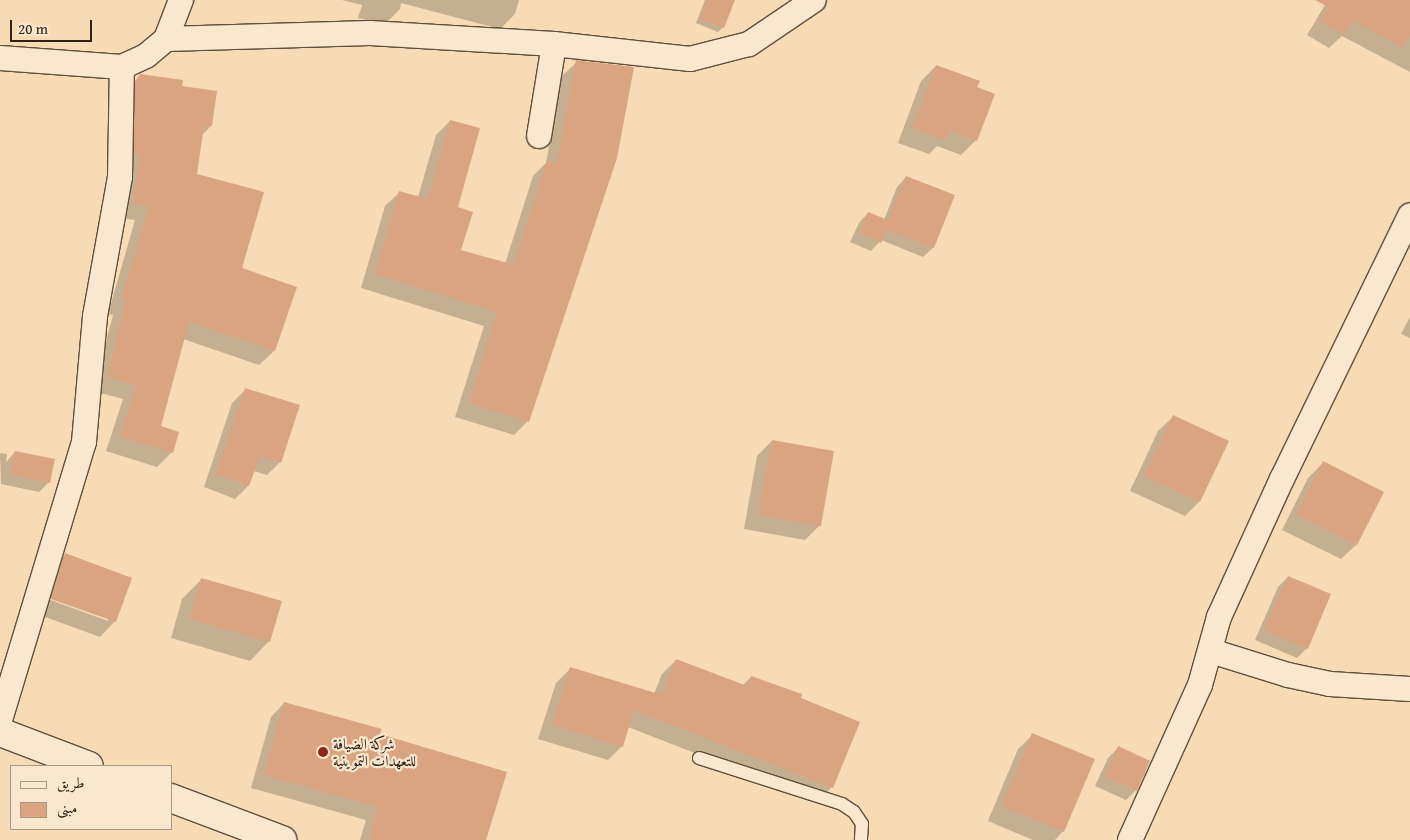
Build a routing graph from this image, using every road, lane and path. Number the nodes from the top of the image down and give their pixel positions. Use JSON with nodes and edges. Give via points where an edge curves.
{"nodes":[{"id":1,"x":181,"y":0,"type":"edge"},
{"id":2,"x":814,"y":0,"type":"edge"},
{"id":3,"x":166,"y":39,"type":"junction"},
{"id":4,"x":554,"y":44,"type":"junction"},
{"id":5,"x":0,"y":58,"type":"edge"},
{"id":6,"x":122,"y":67,"type":"junction"},
{"id":7,"x":538,"y":136,"type":"dead end"},
{"id":8,"x":1410,"y":215,"type":"edge"},
{"id":9,"x":1211,"y":651,"type":"junction"},
{"id":10,"x":1410,"y":689,"type":"edge"},
{"id":11,"x":0,"y":720,"type":"edge"},
{"id":12,"x":0,"y":732,"type":"edge"},
{"id":13,"x":699,"y":758,"type":"dead end"},
{"id":14,"x":86,"y":765,"type":"edge"},
{"id":15,"x":172,"y":798,"type":"edge"},
{"id":16,"x":282,"y":840,"type":"edge"},
{"id":17,"x":861,"y":840,"type":"edge"},
{"id":18,"x":1130,"y":840,"type":"edge"}],
"edges":[{"from":1,"to":3,"type":"street"},
{"from":2,"to":4,"type":"street","via":[[749,44],[690,58]]},
{"from":3,"to":4,"type":"street","via":[[370,33]]},
{"from":3,"to":6,"type":"street","via":[[146,56]]},
{"from":4,"to":7,"type":"street"},
{"from":5,"to":6,"type":"street"},
{"from":6,"to":11,"type":"street","via":[[120,177],[95,316],[84,442]]},
{"from":8,"to":9,"type":"street","via":[[1219,617]]},
{"from":9,"to":10,"type":"street","via":[[1288,675],[1330,684]]},
{"from":9,"to":18,"type":"street","via":[[1184,724]]},
{"from":12,"to":14,"type":"street"},
{"from":13,"to":17,"type":"lane","via":[[842,804],[854,812],[862,824]]},
{"from":15,"to":16,"type":"street"}]}
